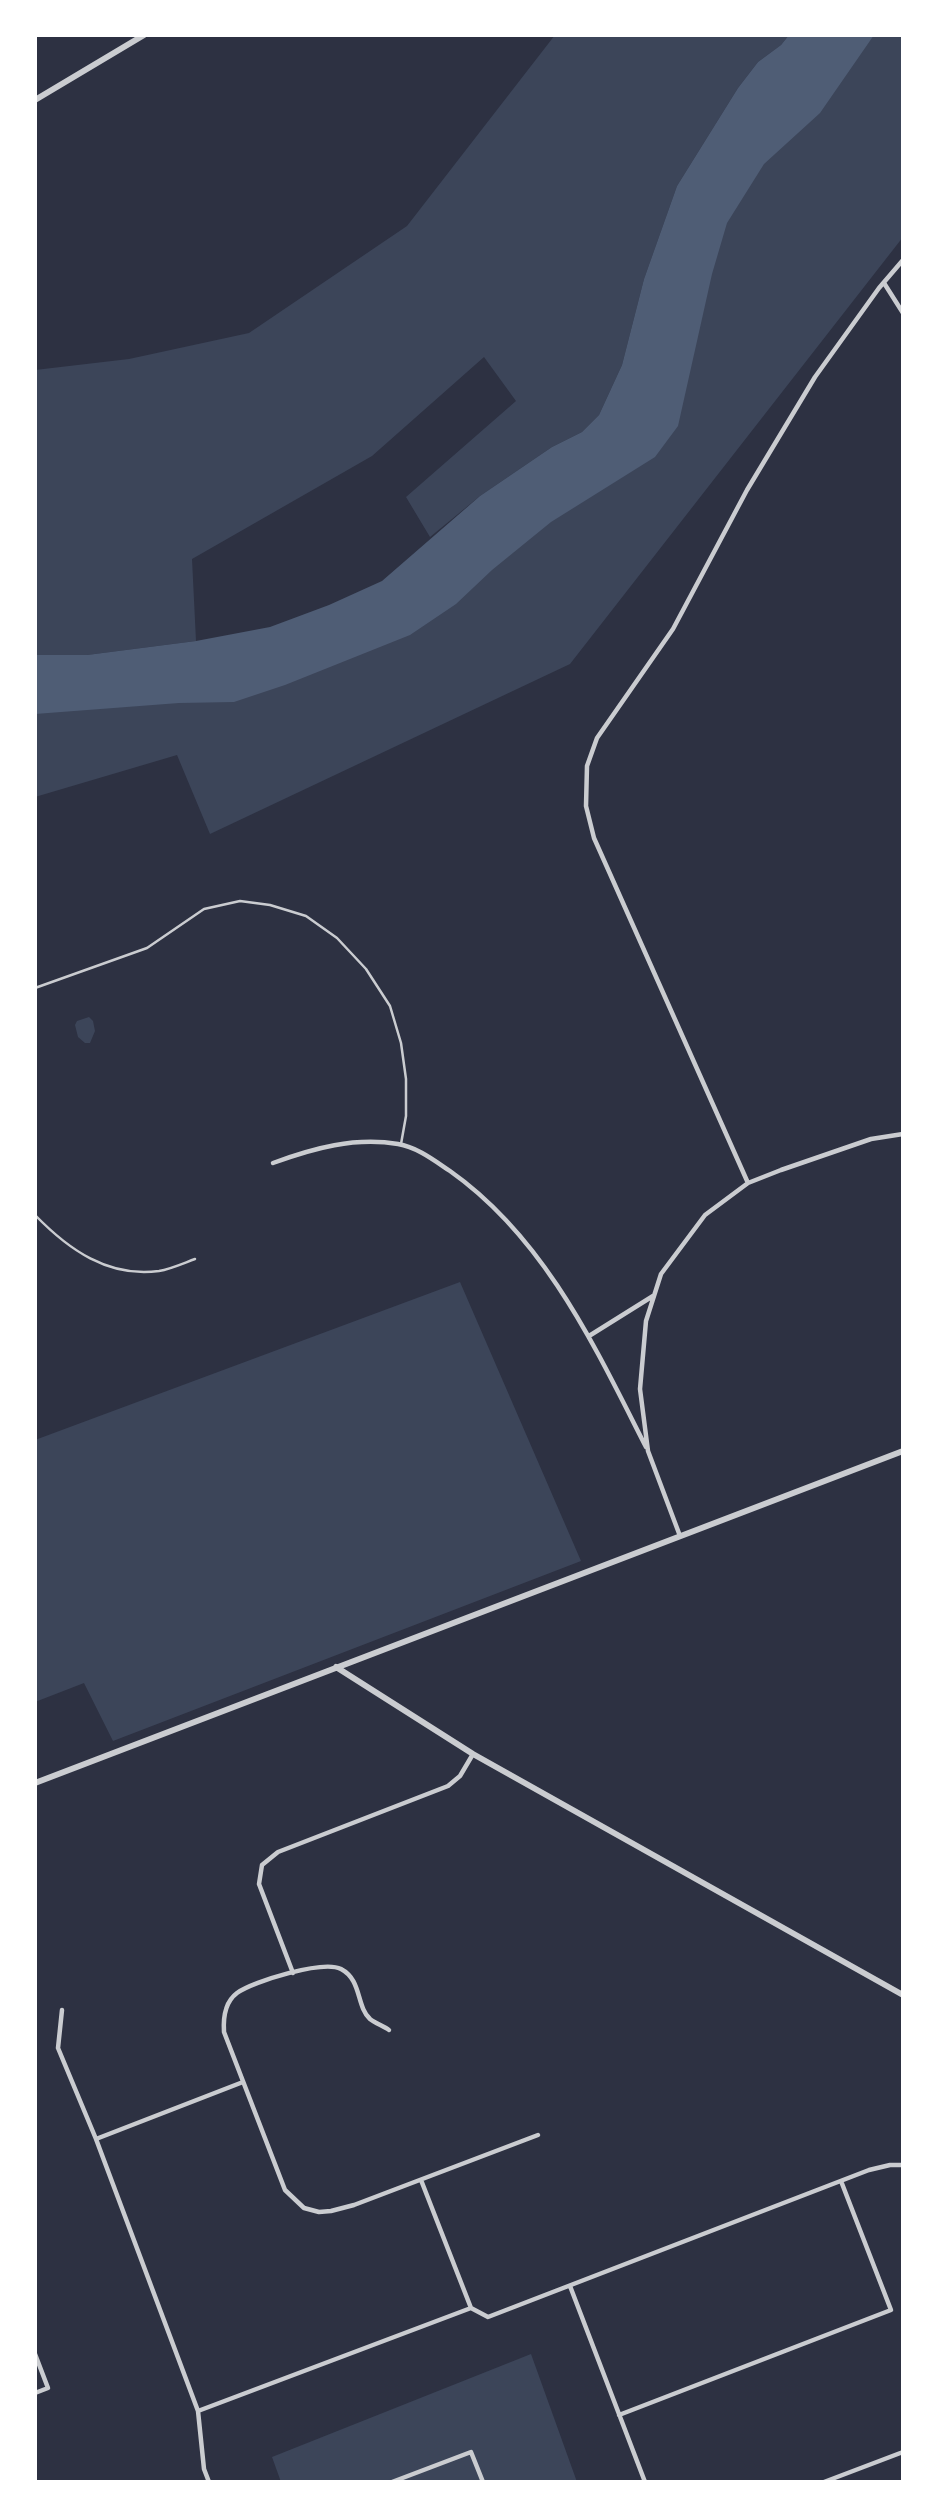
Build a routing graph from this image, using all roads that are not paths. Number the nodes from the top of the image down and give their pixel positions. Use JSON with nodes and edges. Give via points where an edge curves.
{"nodes":[{"id":1,"x":144,"y":35,"type":"edge"},
{"id":2,"x":35,"y":100,"type":"edge"},
{"id":3,"x":903,"y":260,"type":"edge"},
{"id":4,"x":884,"y":283,"type":"junction"},
{"id":5,"x":903,"y":313,"type":"edge"},
{"id":6,"x":35,"y":988,"type":"edge"},
{"id":7,"x":903,"y":1134,"type":"edge"},
{"id":8,"x":401,"y":1144,"type":"junction"},
{"id":9,"x":273,"y":1163,"type":"dead end"},
{"id":10,"x":748,"y":1183,"type":"junction"},
{"id":11,"x":35,"y":1215,"type":"edge"},
{"id":12,"x":195,"y":1259,"type":"dead end"},
{"id":13,"x":653,"y":1296,"type":"junction"},
{"id":14,"x":589,"y":1336,"type":"junction"},
{"id":15,"x":648,"y":1451,"type":"junction"},
{"id":16,"x":903,"y":1451,"type":"edge"},
{"id":17,"x":680,"y":1536,"type":"junction"},
{"id":18,"x":336,"y":1667,"type":"junction"},
{"id":19,"x":473,"y":1754,"type":"junction"},
{"id":20,"x":35,"y":1783,"type":"edge"},
{"id":21,"x":293,"y":1973,"type":"junction"},
{"id":22,"x":903,"y":1995,"type":"edge"},
{"id":23,"x":62,"y":2010,"type":"dead end"},
{"id":24,"x":389,"y":2030,"type":"dead end"},
{"id":25,"x":243,"y":2082,"type":"junction"},
{"id":26,"x":538,"y":2135,"type":"dead end"},
{"id":27,"x":96,"y":2139,"type":"junction"},
{"id":28,"x":903,"y":2165,"type":"edge"},
{"id":29,"x":421,"y":2179,"type":"junction"},
{"id":30,"x":841,"y":2181,"type":"junction"},
{"id":31,"x":570,"y":2286,"type":"junction"},
{"id":32,"x":471,"y":2308,"type":"junction"},
{"id":33,"x":35,"y":2354,"type":"edge"},
{"id":34,"x":35,"y":2393,"type":"edge"},
{"id":35,"x":198,"y":2412,"type":"junction"},
{"id":36,"x":619,"y":2415,"type":"junction"},
{"id":37,"x":903,"y":2452,"type":"edge"},
{"id":38,"x":209,"y":2482,"type":"edge"},
{"id":39,"x":392,"y":2482,"type":"edge"},
{"id":40,"x":483,"y":2482,"type":"edge"},
{"id":41,"x":645,"y":2482,"type":"edge"},
{"id":42,"x":824,"y":2482,"type":"edge"}],
"edges":[{"from":1,"to":2,"type":"street"},
{"from":3,"to":4,"type":"street"},
{"from":4,"to":5,"type":"street"},
{"from":4,"to":10,"type":"street","via":[[815,377],[747,490],[673,629],[597,738],[587,766],[586,806],[594,838]]},
{"from":6,"to":8,"type":"lane","via":[[147,948],[204,909],[240,901],[306,916],[337,938],[390,1006],[407,1079]]},
{"from":7,"to":10,"type":"street","via":[[871,1139]]},
{"from":8,"to":9,"type":"street","via":[[352,1141]]},
{"from":8,"to":14,"type":"street","via":[[431,1158],[479,1192],[530,1246]]},
{"from":10,"to":13,"type":"street","via":[[705,1215],[660,1274]]},
{"from":11,"to":12,"type":"lane","via":[[58,1238],[96,1263],[159,1271]]},
{"from":13,"to":14,"type":"street"},
{"from":13,"to":15,"type":"street","via":[[640,1389]]},
{"from":14,"to":15,"type":"street"},
{"from":15,"to":17,"type":"street"},
{"from":16,"to":17,"type":"street"},
{"from":17,"to":18,"type":"street"},
{"from":18,"to":19,"type":"street"},
{"from":18,"to":20,"type":"street"},
{"from":19,"to":21,"type":"street","via":[[448,1786],[278,1853],[262,1865],[259,1884]]},
{"from":19,"to":22,"type":"street"},
{"from":21,"to":24,"type":"street","via":[[322,1965],[346,1972],[369,2018]]},
{"from":21,"to":25,"type":"street","via":[[237,1993],[223,2015],[224,2032]]},
{"from":23,"to":27,"type":"street","via":[[58,2048]]},
{"from":25,"to":27,"type":"street"},
{"from":25,"to":29,"type":"street","via":[[285,2190],[304,2208],[319,2212],[354,2205]]},
{"from":26,"to":29,"type":"street"},
{"from":27,"to":35,"type":"street"},
{"from":28,"to":30,"type":"street","via":[[877,2167]]},
{"from":29,"to":32,"type":"street"},
{"from":30,"to":31,"type":"street"},
{"from":30,"to":36,"type":"street","via":[[891,2310]]},
{"from":31,"to":32,"type":"street","via":[[488,2317]]},
{"from":31,"to":36,"type":"street"},
{"from":32,"to":35,"type":"street"},
{"from":33,"to":34,"type":"street","via":[[48,2388]]},
{"from":35,"to":38,"type":"street"},
{"from":36,"to":41,"type":"street"},
{"from":37,"to":42,"type":"street"},
{"from":39,"to":40,"type":"street","via":[[471,2452]]}]}
